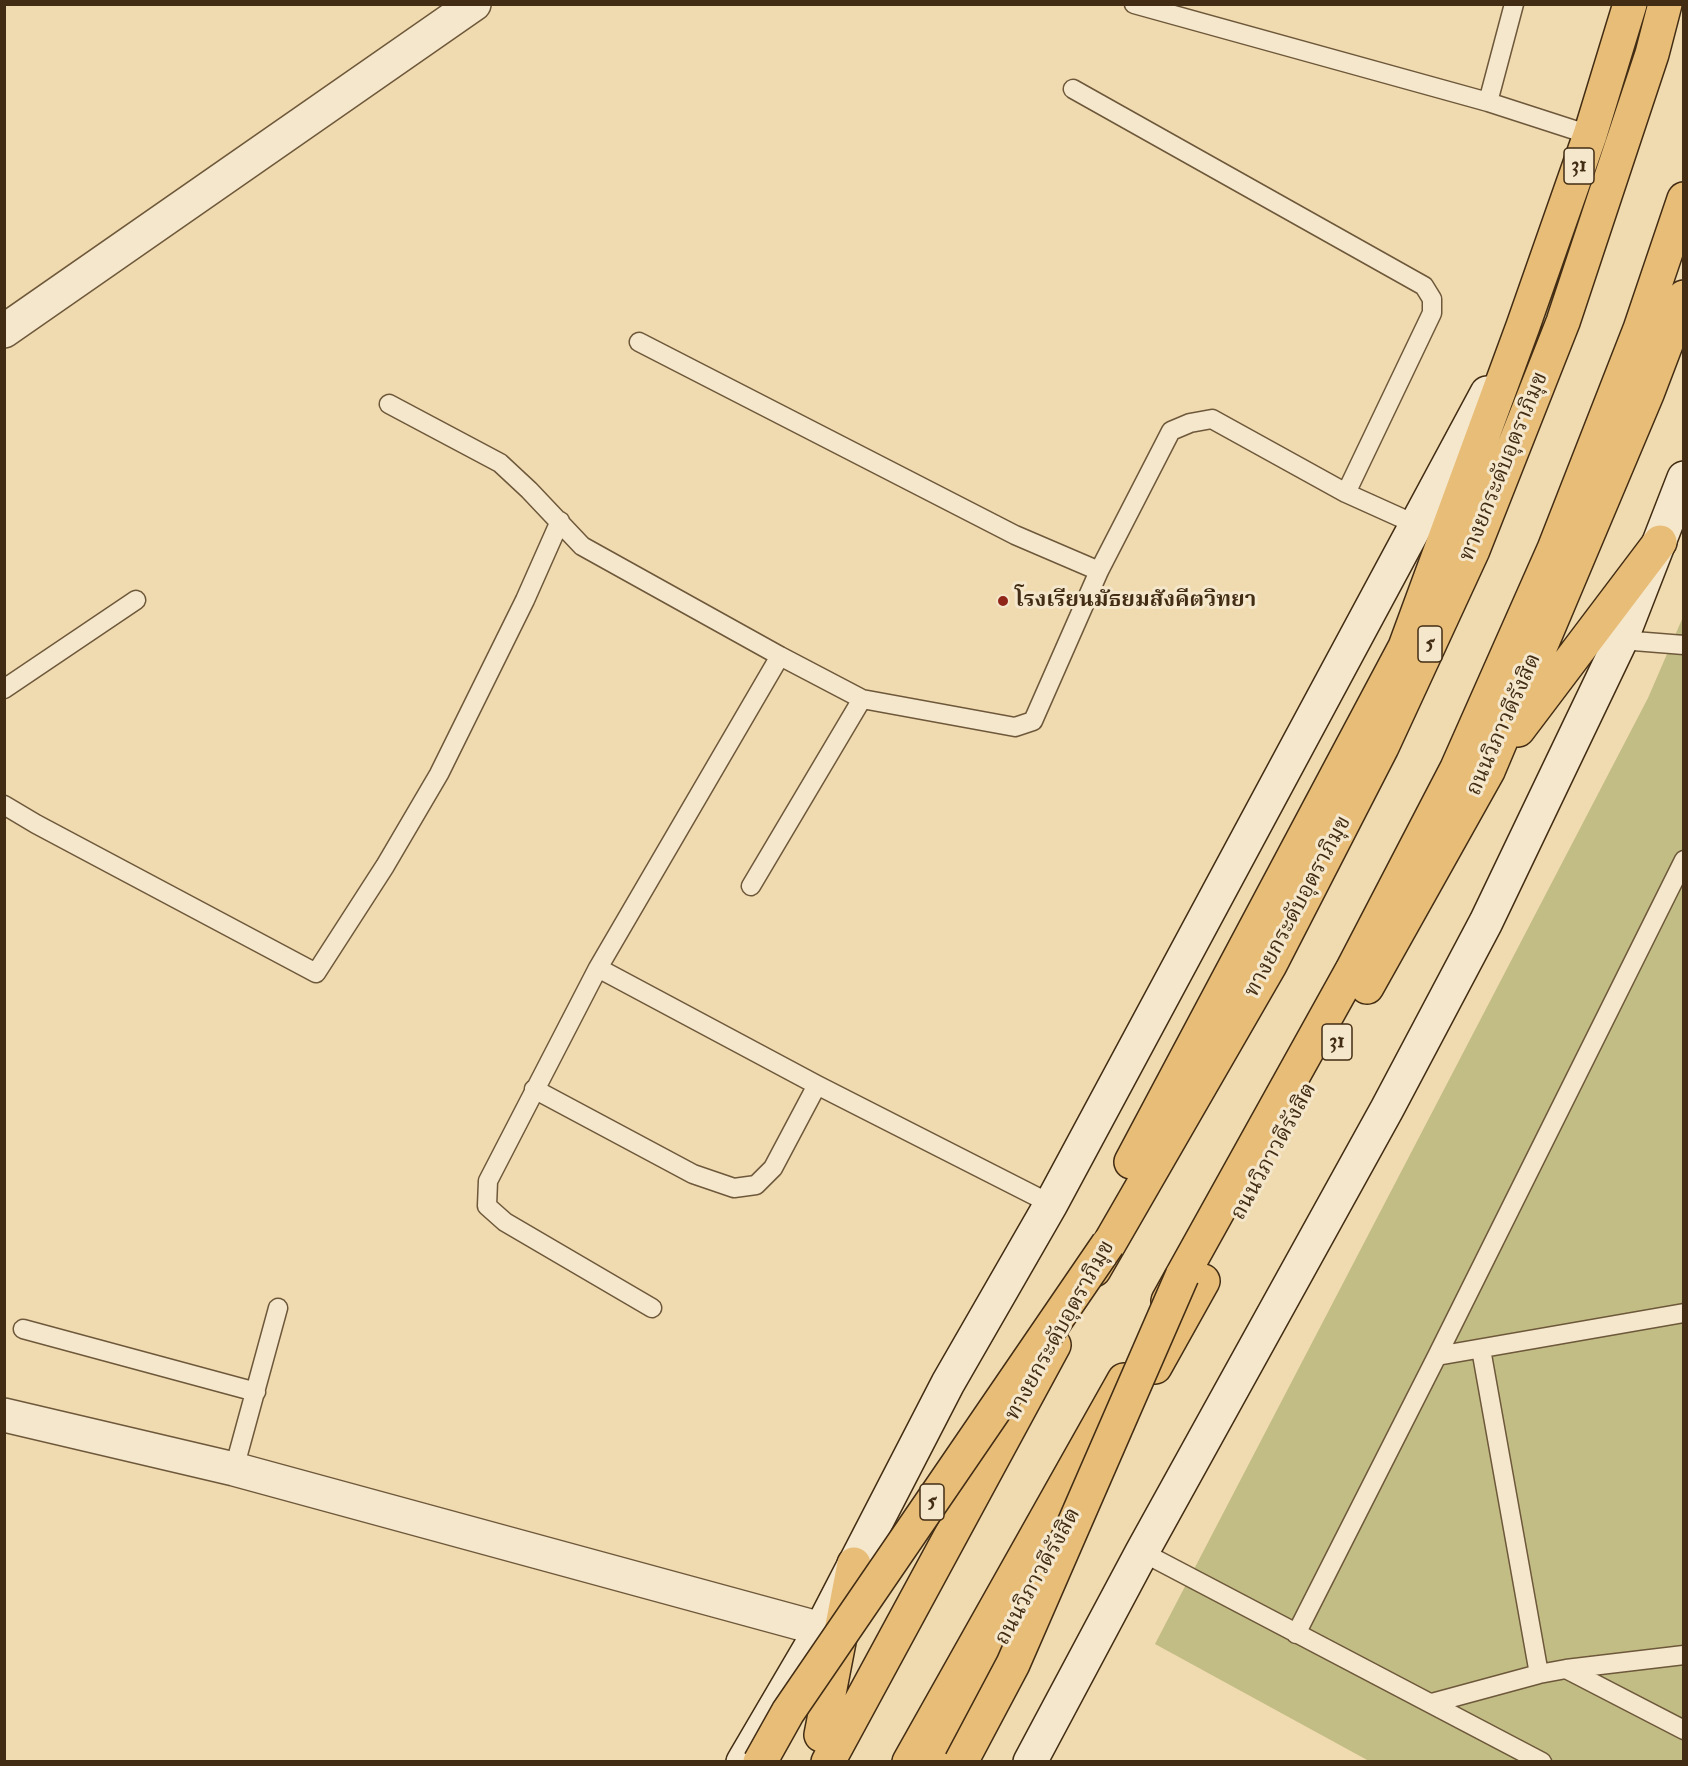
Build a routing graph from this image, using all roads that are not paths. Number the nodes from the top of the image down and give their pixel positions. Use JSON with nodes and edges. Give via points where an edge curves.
{"nodes":[{"id":1,"x":474,"y":4,"type":"edge"},
{"id":2,"x":1134,"y":4,"type":"edge"},
{"id":3,"x":1514,"y":4,"type":"edge"},
{"id":4,"x":1630,"y":4,"type":"edge"},
{"id":5,"x":1665,"y":4,"type":"edge"},
{"id":6,"x":1073,"y":89,"type":"dead end"},
{"id":7,"x":1488,"y":102,"type":"junction"},
{"id":8,"x":1590,"y":135,"type":"junction"},
{"id":9,"x":1683,"y":199,"type":"edge"},
{"id":10,"x":1683,"y":297,"type":"edge"},
{"id":11,"x":1523,"y":326,"type":"junction"},
{"id":12,"x":4,"y":331,"type":"edge"},
{"id":13,"x":639,"y":342,"type":"dead end"},
{"id":14,"x":389,"y":404,"type":"dead end"},
{"id":15,"x":1683,"y":478,"type":"edge"},
{"id":16,"x":1346,"y":494,"type":"junction"},
{"id":17,"x":560,"y":520,"type":"junction"},
{"id":18,"x":1417,"y":525,"type":"junction"},
{"id":19,"x":1660,"y":542,"type":"junction"},
{"id":20,"x":1099,"y":571,"type":"junction"},
{"id":21,"x":136,"y":600,"type":"dead end"},
{"id":22,"x":1621,"y":640,"type":"junction"},
{"id":23,"x":1683,"y":645,"type":"edge"},
{"id":24,"x":780,"y":656,"type":"junction"},
{"id":25,"x":4,"y":689,"type":"edge"},
{"id":26,"x":862,"y":699,"type":"junction"},
{"id":27,"x":1488,"y":771,"type":"junction"},
{"id":28,"x":4,"y":805,"type":"edge"},
{"id":29,"x":1683,"y":860,"type":"edge"},
{"id":30,"x":751,"y":886,"type":"dead end"},
{"id":31,"x":598,"y":968,"type":"junction"},
{"id":32,"x":818,"y":1085,"type":"junction"},
{"id":33,"x":534,"y":1089,"type":"junction"},
{"id":34,"x":1051,"y":1204,"type":"junction"},
{"id":35,"x":1108,"y":1244,"type":"junction"},
{"id":36,"x":1182,"y":1276,"type":"junction"},
{"id":37,"x":278,"y":1308,"type":"dead end"},
{"id":38,"x":651,"y":1308,"type":"dead end"},
{"id":39,"x":1683,"y":1313,"type":"edge"},
{"id":40,"x":23,"y":1329,"type":"dead end"},
{"id":41,"x":1481,"y":1349,"type":"junction"},
{"id":42,"x":1437,"y":1356,"type":"junction"},
{"id":43,"x":256,"y":1392,"type":"junction"},
{"id":44,"x":4,"y":1415,"type":"edge"},
{"id":45,"x":234,"y":1469,"type":"junction"},
{"id":46,"x":1142,"y":1552,"type":"junction"},
{"id":47,"x":854,"y":1564,"type":"junction"},
{"id":48,"x":821,"y":1629,"type":"junction"},
{"id":49,"x":1296,"y":1634,"type":"junction"},
{"id":50,"x":1683,"y":1655,"type":"edge"},
{"id":51,"x":1566,"y":1669,"type":"junction"},
{"id":52,"x":1539,"y":1674,"type":"junction"},
{"id":53,"x":1432,"y":1703,"type":"junction"},
{"id":54,"x":1683,"y":1730,"type":"edge"},
{"id":55,"x":818,"y":1753,"type":"edge"},
{"id":56,"x":743,"y":1761,"type":"edge"},
{"id":57,"x":760,"y":1761,"type":"edge"},
{"id":58,"x":909,"y":1761,"type":"edge"},
{"id":59,"x":936,"y":1761,"type":"edge"},
{"id":60,"x":961,"y":1761,"type":"edge"},
{"id":61,"x":1030,"y":1761,"type":"edge"},
{"id":62,"x":1542,"y":1761,"type":"edge"}],
"edges":[{"from":1,"to":12,"type":"main road"},
{"from":2,"to":7,"type":"lane"},
{"from":3,"to":7,"type":"lane"},
{"from":4,"to":8,"type":"highway","number":"31"},
{"from":5,"to":35,"type":"highway","name":"ทางยกระดับอุตราภิมุข","number":"5","via":[[1563,322],[1473,550],[1382,747],[1270,965]]},
{"from":6,"to":16,"type":"lane","via":[[1424,286],[1432,299],[1432,313]]},
{"from":7,"to":8,"type":"lane"},
{"from":8,"to":11,"type":"highway","number":"31"},
{"from":9,"to":36,"type":"highway","via":[[1640,329],[1554,549],[1457,768],[1352,970]]},
{"from":10,"to":27,"type":"highway","name":"ถนนวิภาวดีรังสิต","number":"31","via":[[1647,394]]},
{"from":11,"to":18,"type":"main road","number":"31"},
{"from":11,"to":55,"type":"highway","number":"31","via":[[1405,647]]},
{"from":13,"to":20,"type":"lane","via":[[1014,535]]},
{"from":14,"to":17,"type":"lane","via":[[500,463]]},
{"from":15,"to":19,"type":"main road"},
{"from":16,"to":18,"type":"lane"},
{"from":16,"to":20,"type":"lane","via":[[1212,419],[1190,423],[1171,432]]},
{"from":17,"to":24,"type":"lane","via":[[582,546]]},
{"from":17,"to":28,"type":"lane","via":[[440,774],[316,973]]},
{"from":18,"to":34,"type":"main road","number":"31"},
{"from":19,"to":22,"type":"main road"},
{"from":19,"to":27,"type":"highway"},
{"from":20,"to":26,"type":"lane","via":[[1033,721],[1014,727]]},
{"from":21,"to":25,"type":"lane"},
{"from":22,"to":23,"type":"lane"},
{"from":22,"to":46,"type":"main road","via":[[1486,922]]},
{"from":24,"to":26,"type":"lane"},
{"from":24,"to":31,"type":"lane"},
{"from":26,"to":30,"type":"lane"},
{"from":27,"to":59,"type":"highway","name":"ถนนวิภาวดีรังสิต","number":"31"},
{"from":29,"to":42,"type":"lane"},
{"from":31,"to":32,"type":"lane"},
{"from":31,"to":33,"type":"lane"},
{"from":32,"to":33,"type":"lane","via":[[773,1168],[756,1185],[735,1188],[693,1174]]},
{"from":32,"to":34,"type":"lane"},
{"from":33,"to":38,"type":"lane","via":[[488,1181],[487,1206],[505,1222]]},
{"from":34,"to":47,"type":"main road","number":"31","via":[[948,1383]]},
{"from":35,"to":55,"type":"highway","name":"ทางยกระดับอุตราภิมุข","number":"5","bridge":true},
{"from":35,"to":57,"type":"highway","number":"5","bridge":true,"via":[[788,1712]]},
{"from":36,"to":58,"type":"highway","bridge":true},
{"from":36,"to":60,"type":"highway","bridge":true,"via":[[1013,1664]]},
{"from":37,"to":43,"type":"lane"},
{"from":39,"to":41,"type":"lane"},
{"from":40,"to":43,"type":"lane"},
{"from":41,"to":42,"type":"lane"},
{"from":41,"to":52,"type":"lane"},
{"from":42,"to":49,"type":"lane"},
{"from":43,"to":45,"type":"lane"},
{"from":44,"to":45,"type":"main road"},
{"from":45,"to":48,"type":"main road"},
{"from":46,"to":49,"type":"lane"},
{"from":46,"to":61,"type":"main road"},
{"from":47,"to":48,"type":"main road","number":"31"},
{"from":47,"to":55,"type":"highway"},
{"from":48,"to":56,"type":"main road","number":"31"},
{"from":49,"to":53,"type":"lane"},
{"from":50,"to":51,"type":"lane"},
{"from":51,"to":52,"type":"lane"},
{"from":51,"to":54,"type":"lane"},
{"from":52,"to":53,"type":"lane"},
{"from":53,"to":62,"type":"lane"}]}
